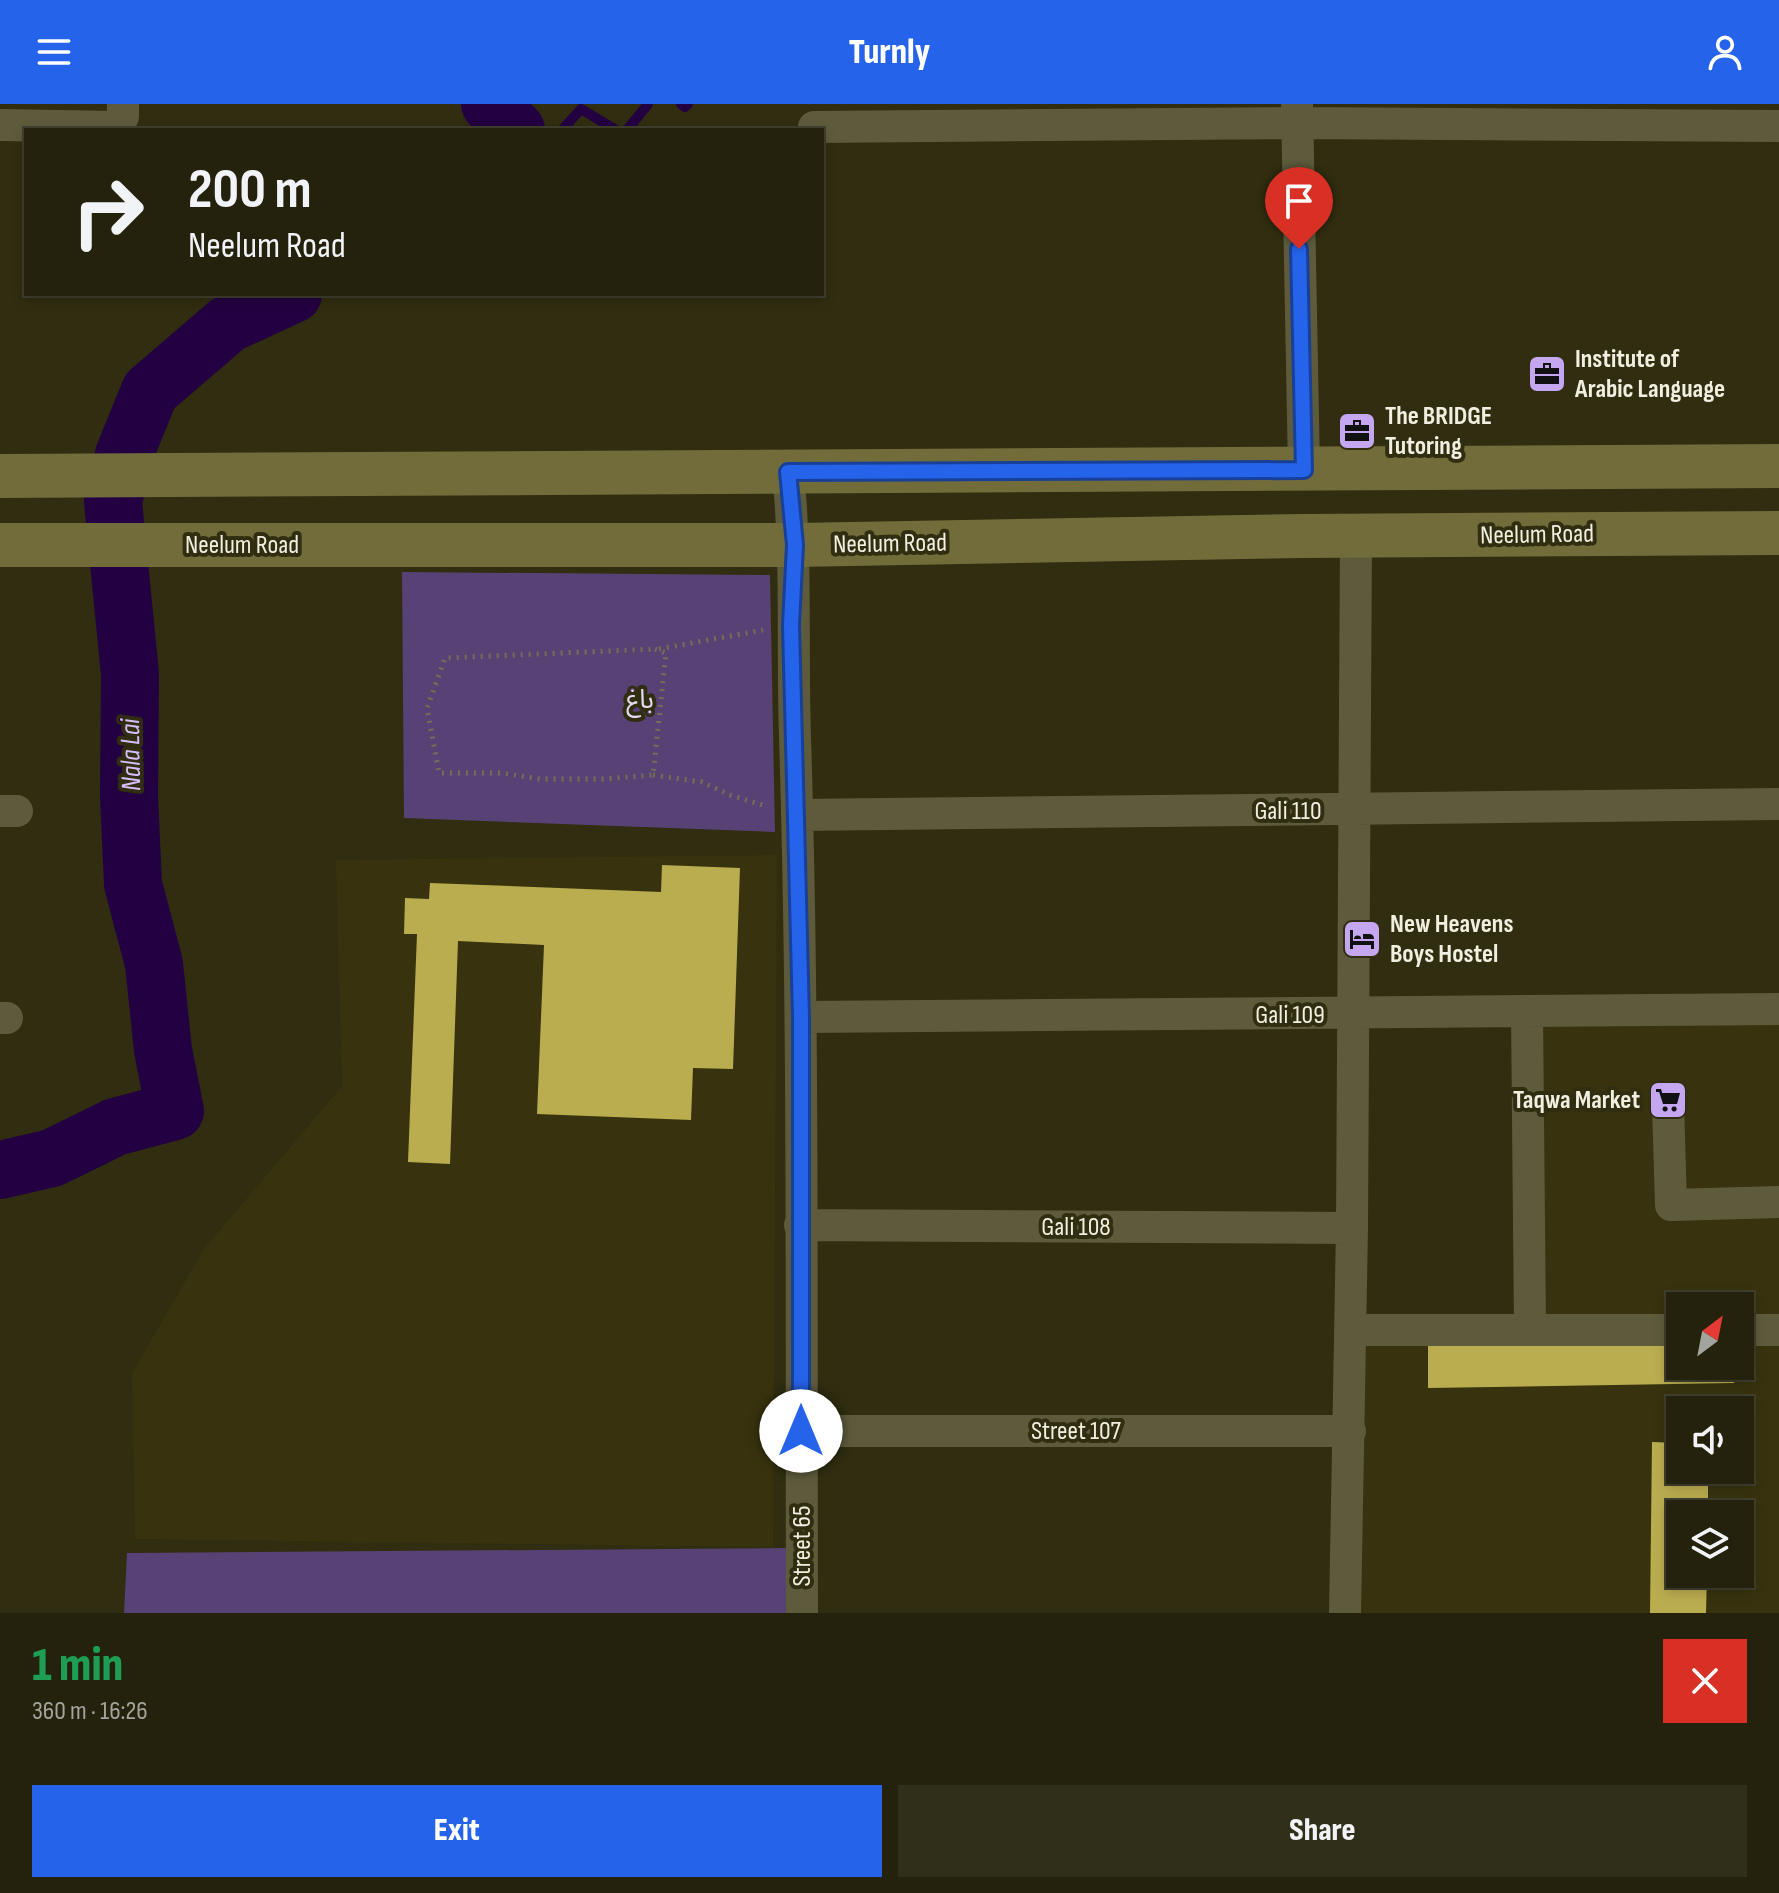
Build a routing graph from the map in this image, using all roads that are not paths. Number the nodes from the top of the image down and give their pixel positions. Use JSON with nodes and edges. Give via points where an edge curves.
{"nodes":[{"id":1,"x":63,"y":104,"type":"edge"},
{"id":2,"x":123,"y":104,"type":"edge"},
{"id":3,"x":1297,"y":114,"type":"edge"},
{"id":4,"x":0,"y":125,"type":"edge"},
{"id":5,"x":37,"y":125,"type":"dead end"},
{"id":6,"x":1779,"y":126,"type":"edge"},
{"id":7,"x":814,"y":127,"type":"dead end"},
{"id":8,"x":1779,"y":466,"type":"edge"},
{"id":9,"x":1304,"y":470,"type":"junction"},
{"id":10,"x":788,"y":472,"type":"junction"},
{"id":11,"x":0,"y":476,"type":"edge"},
{"id":12,"x":1779,"y":533,"type":"edge"},
{"id":13,"x":1356,"y":536,"type":"junction"},
{"id":14,"x":0,"y":545,"type":"edge"},
{"id":15,"x":795,"y":545,"type":"junction"},
{"id":16,"x":1779,"y":804,"type":"edge"},
{"id":17,"x":1354,"y":811,"type":"junction"},
{"id":18,"x":797,"y":815,"type":"junction"},
{"id":19,"x":1779,"y":1009,"type":"edge"},
{"id":20,"x":1527,"y":1013,"type":"junction"},
{"id":21,"x":1352,"y":1015,"type":"junction"},
{"id":22,"x":801,"y":1017,"type":"junction"},
{"id":23,"x":1668,"y":1105,"type":"dead end"},
{"id":24,"x":1779,"y":1202,"type":"edge"},
{"id":25,"x":800,"y":1225,"type":"junction"},
{"id":26,"x":1352,"y":1228,"type":"junction"},
{"id":27,"x":1351,"y":1330,"type":"junction"},
{"id":28,"x":1530,"y":1330,"type":"junction"},
{"id":29,"x":1666,"y":1330,"type":"edge"},
{"id":30,"x":1754,"y":1330,"type":"edge"},
{"id":31,"x":1779,"y":1330,"type":"edge"},
{"id":32,"x":801,"y":1431,"type":"junction"},
{"id":33,"x":1350,"y":1431,"type":"junction"},
{"id":34,"x":802,"y":1613,"type":"edge"},
{"id":35,"x":1345,"y":1613,"type":"edge"}],
"edges":[{"from":1,"to":5,"type":"street"},
{"from":2,"to":4,"type":"street","via":[[117,127]]},
{"from":3,"to":6,"type":"street"},
{"from":3,"to":7,"type":"street"},
{"from":3,"to":9,"type":"street"},
{"from":8,"to":9,"type":"main road"},
{"from":9,"to":10,"type":"main road"},
{"from":10,"to":11,"type":"main road"},
{"from":10,"to":15,"type":"street","name":"Street 65"},
{"from":12,"to":13,"type":"main road","name":"Neelum Road"},
{"from":13,"to":15,"type":"main road","name":"Neelum Road"},
{"from":13,"to":17,"type":"street"},
{"from":14,"to":15,"type":"main road","name":"Neelum Road"},
{"from":15,"to":18,"type":"street","name":"Street 65","via":[[791,625]]},
{"from":16,"to":17,"type":"street","name":"Gali 110"},
{"from":17,"to":18,"type":"street","name":"Gali 110"},
{"from":17,"to":21,"type":"street"},
{"from":18,"to":22,"type":"street","name":"Street 65"},
{"from":19,"to":20,"type":"street","name":"Gali 109"},
{"from":20,"to":21,"type":"street","name":"Gali 109"},
{"from":20,"to":28,"type":"street"},
{"from":21,"to":22,"type":"street","name":"Gali 109"},
{"from":21,"to":26,"type":"street"},
{"from":22,"to":25,"type":"street","name":"Street 65"},
{"from":23,"to":24,"type":"street","via":[[1671,1205]]},
{"from":25,"to":26,"type":"street","name":"Gali 108"},
{"from":25,"to":32,"type":"street","name":"Street 65"},
{"from":26,"to":27,"type":"street"},
{"from":27,"to":28,"type":"street"},
{"from":27,"to":33,"type":"street"},
{"from":28,"to":29,"type":"street"},
{"from":30,"to":31,"type":"street"},
{"from":32,"to":33,"type":"street","name":"Street 107"},
{"from":32,"to":34,"type":"street","name":"Street 65"},
{"from":33,"to":35,"type":"street"}]}
